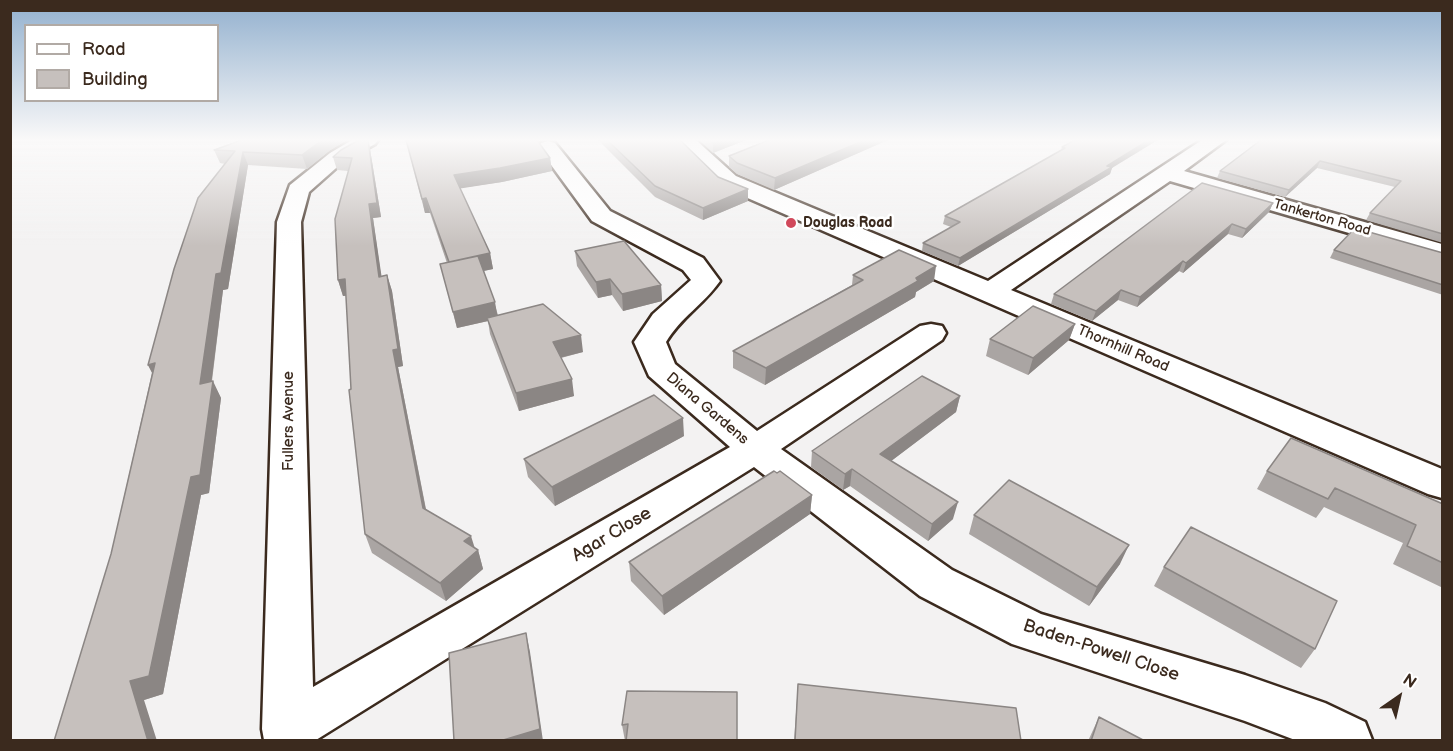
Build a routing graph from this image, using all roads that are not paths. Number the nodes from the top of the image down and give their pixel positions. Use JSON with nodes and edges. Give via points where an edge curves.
{"nodes":[{"id":1,"x":316,"y":175,"type":"edge"},
{"id":2,"x":570,"y":175,"type":"edge"},
{"id":3,"x":726,"y":175,"type":"edge"},
{"id":4,"x":1163,"y":175,"type":"edge"},
{"id":5,"x":1173,"y":175,"type":"edge"},
{"id":6,"x":1443,"y":252,"type":"edge"},
{"id":7,"x":990,"y":292,"type":"junction"},
{"id":8,"x":931,"y":333,"type":"dead end"},
{"id":9,"x":755,"y":449,"type":"junction"},
{"id":10,"x":1443,"y":484,"type":"edge"},
{"id":11,"x":289,"y":735,"type":"edge"},
{"id":12,"x":1346,"y":741,"type":"edge"}],
"edges":[{"from":1,"to":11,"type":"street","name":"Fullers Avenue","via":[[298,190],[289,222]]},
{"from":2,"to":9,"type":"street","name":"Diana Gardens","via":[[601,216],[693,264],[706,281],[664,320],[650,342],[660,369]]},
{"from":3,"to":7,"type":"street","name":"Thornhill Road","via":[[728,181]]},
{"from":4,"to":7,"type":"street"},
{"from":5,"to":6,"type":"street","name":"Tankerton Road"},
{"from":7,"to":10,"type":"street","name":"Thornhill Road"},
{"from":8,"to":9,"type":"street","name":"Agar Close"},
{"from":9,"to":11,"type":"street","name":"Agar Close"},
{"from":9,"to":12,"type":"street","name":"Baden-Powell Close","via":[[936,583],[1029,630],[1307,720]]}]}
